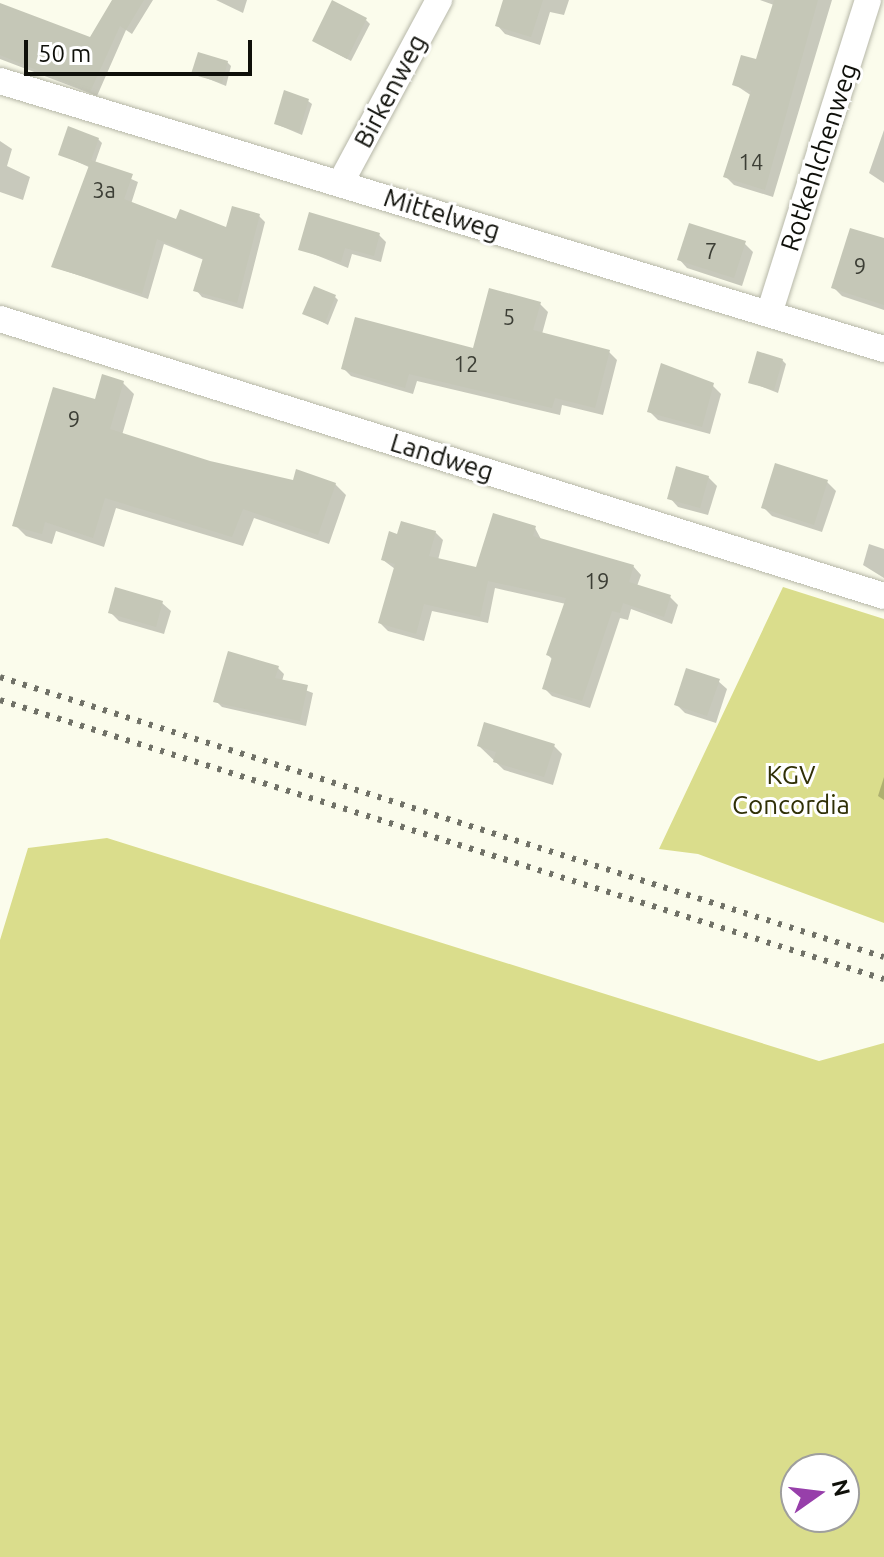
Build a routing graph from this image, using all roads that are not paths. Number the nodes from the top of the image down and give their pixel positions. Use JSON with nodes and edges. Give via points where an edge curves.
{"nodes":[{"id":1,"x":439,"y":0,"type":"edge"},
{"id":2,"x":868,"y":0,"type":"edge"},
{"id":3,"x":0,"y":81,"type":"edge"},
{"id":4,"x":341,"y":182,"type":"junction"},
{"id":5,"x":769,"y":314,"type":"junction"},
{"id":6,"x":0,"y":319,"type":"edge"},
{"id":7,"x":884,"y":349,"type":"edge"},
{"id":8,"x":884,"y":596,"type":"edge"}],
"edges":[{"from":1,"to":4,"type":"street","name":"Birkenweg"},
{"from":2,"to":5,"type":"street","name":"Rotkehlchenweg"},
{"from":3,"to":4,"type":"street","name":"Mittelweg"},
{"from":4,"to":5,"type":"street","name":"Mittelweg"},
{"from":5,"to":7,"type":"street","name":"Mittelweg"},
{"from":6,"to":8,"type":"street","name":"Landweg"}]}
